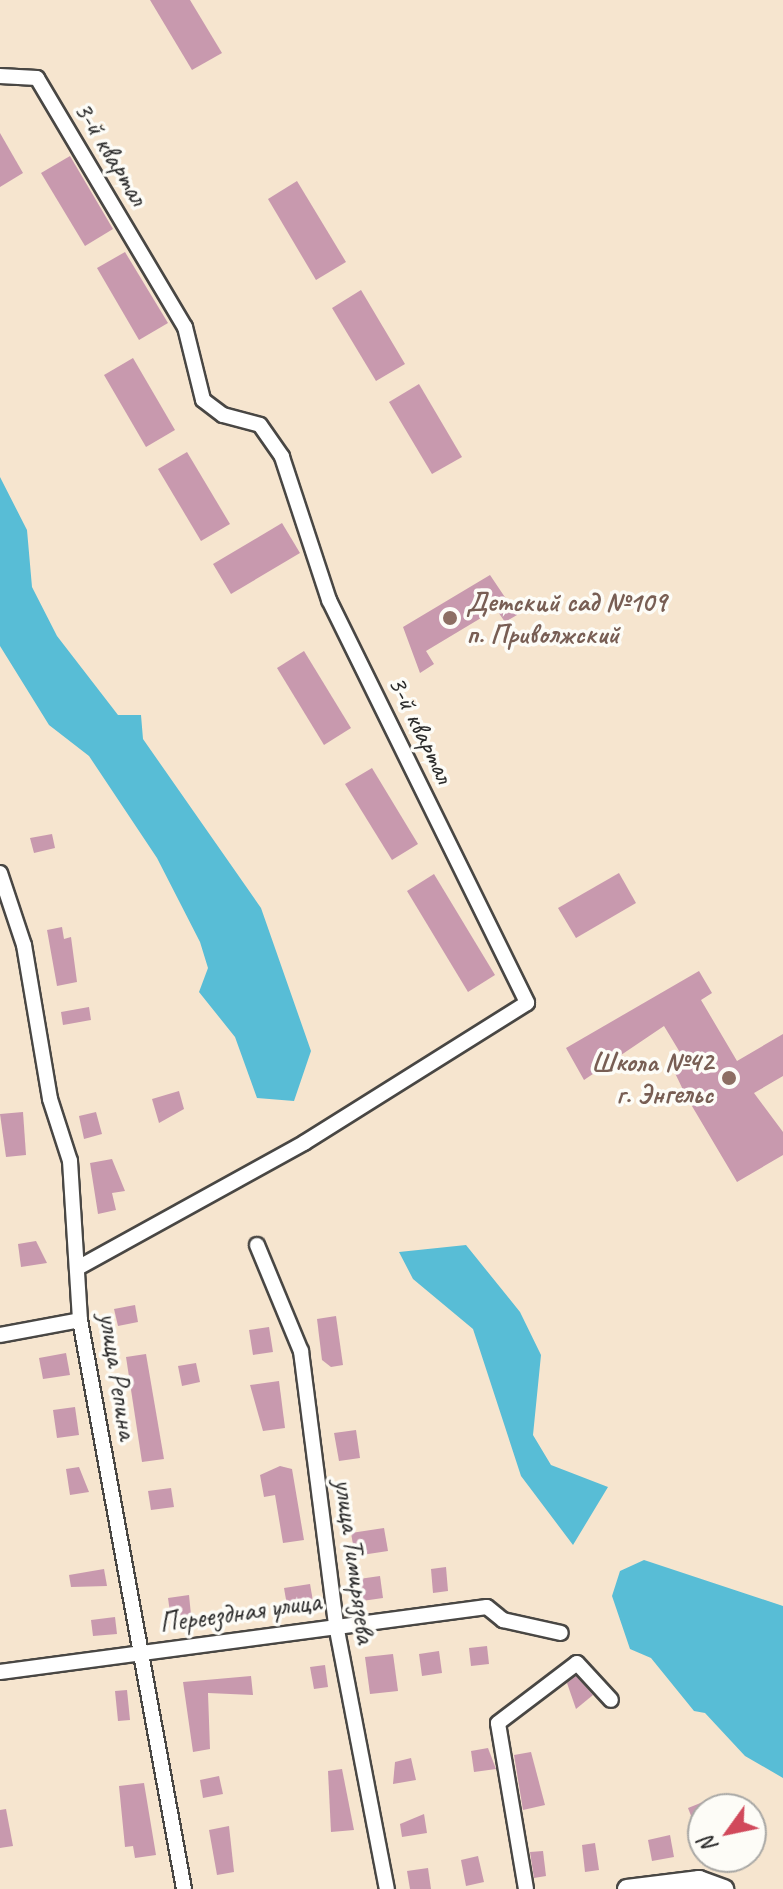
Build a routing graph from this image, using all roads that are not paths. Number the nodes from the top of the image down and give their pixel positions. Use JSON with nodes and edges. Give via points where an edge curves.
{"nodes":[{"id":1,"x":0,"y":76,"type":"edge"},
{"id":2,"x":0,"y":873,"type":"edge"},
{"id":3,"x":257,"y":1245,"type":"dead end"},
{"id":4,"x":81,"y":1266,"type":"junction"},
{"id":5,"x":80,"y":1320,"type":"junction"},
{"id":6,"x":0,"y":1335,"type":"edge"},
{"id":7,"x":336,"y":1625,"type":"junction"},
{"id":8,"x":561,"y":1633,"type":"dead end"},
{"id":9,"x":141,"y":1652,"type":"junction"},
{"id":10,"x":0,"y":1672,"type":"edge"},
{"id":11,"x":611,"y":1700,"type":"dead end"},
{"id":12,"x":658,"y":1887,"type":"edge"},
{"id":13,"x":184,"y":1889,"type":"edge"},
{"id":14,"x":387,"y":1889,"type":"edge"},
{"id":15,"x":526,"y":1889,"type":"edge"},
{"id":16,"x":627,"y":1889,"type":"edge"},
{"id":17,"x":724,"y":1889,"type":"edge"}],
"edges":[{"from":1,"to":4,"type":"street","name":"3-й квартал","via":[[37,78],[185,327],[203,400],[223,415],[260,425],[282,457],[329,600],[527,1003],[304,1143]]},
{"from":2,"to":4,"type":"street","name":"улица Репина","via":[[24,945],[50,1099],[70,1161]]},
{"from":3,"to":7,"type":"street","name":"улица Тимирязева","via":[[301,1351]]},
{"from":4,"to":5,"type":"street","name":"улица Репина"},
{"from":5,"to":6,"type":"street"},
{"from":5,"to":9,"type":"street","name":"улица Репина"},
{"from":7,"to":8,"type":"street","name":"Переездная улица","via":[[487,1607],[503,1620]]},
{"from":7,"to":9,"type":"street","name":"Переездная улица"},
{"from":7,"to":14,"type":"street","name":"улица Тимирязева"},
{"from":9,"to":10,"type":"street","name":"Переездная улица"},
{"from":9,"to":13,"type":"street","name":"улица Репина"},
{"from":11,"to":15,"type":"street","via":[[577,1663],[498,1723]]},
{"from":12,"to":16,"type":"street"},
{"from":12,"to":17,"type":"street","via":[[699,1880]]}]}
